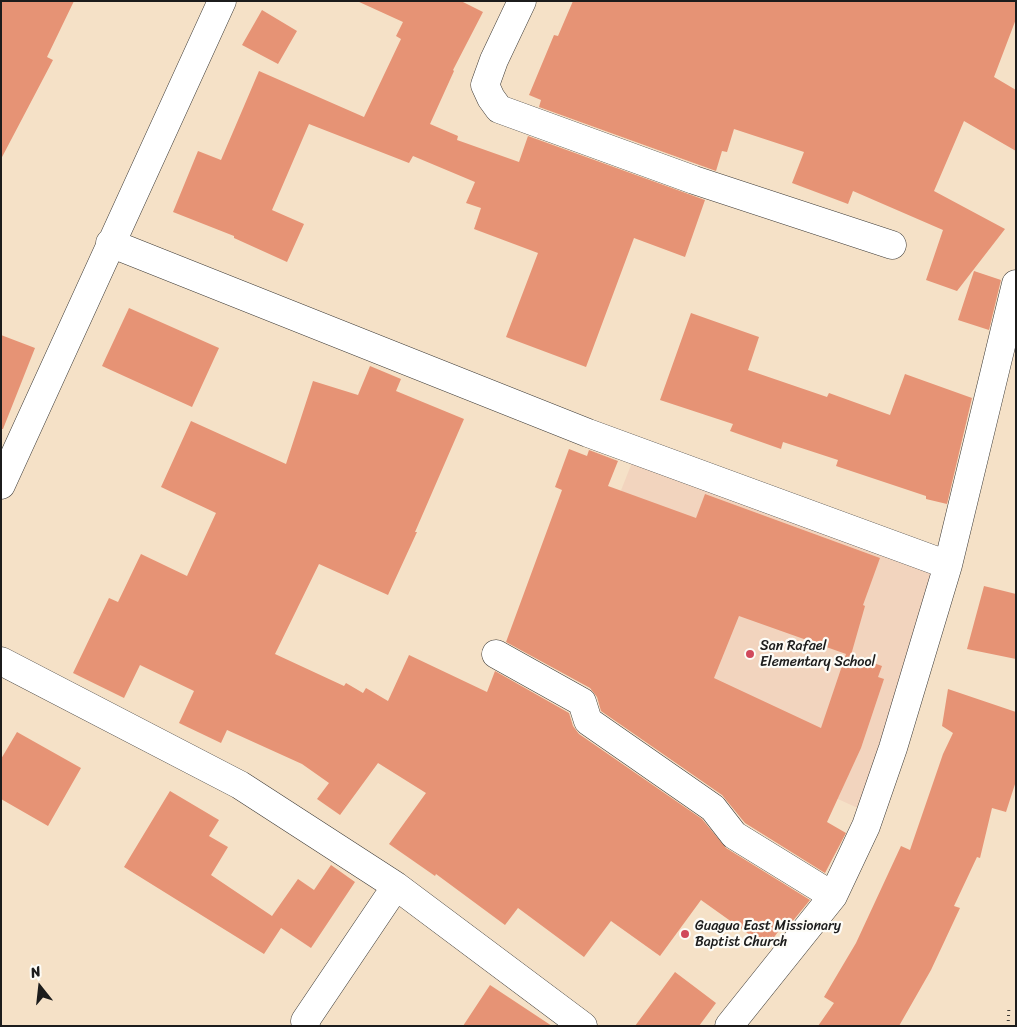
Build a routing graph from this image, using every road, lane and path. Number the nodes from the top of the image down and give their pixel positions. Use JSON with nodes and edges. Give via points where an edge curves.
{"nodes":[{"id":1,"x":222,"y":1,"type":"edge"},
{"id":2,"x":522,"y":1,"type":"edge"},
{"id":3,"x":110,"y":243,"type":"junction"},
{"id":4,"x":892,"y":245,"type":"dead end"},
{"id":5,"x":1016,"y":284,"type":"edge"},
{"id":6,"x":1,"y":485,"type":"edge"},
{"id":7,"x":948,"y":565,"type":"junction"},
{"id":8,"x":496,"y":654,"type":"dead end"},
{"id":9,"x":1,"y":661,"type":"edge"},
{"id":10,"x":396,"y":886,"type":"junction"},
{"id":11,"x":833,"y":896,"type":"junction"},
{"id":12,"x":1009,"y":1006,"type":"dead end"},
{"id":13,"x":306,"y":1026,"type":"edge"},
{"id":14,"x":582,"y":1026,"type":"edge"},
{"id":15,"x":729,"y":1026,"type":"edge"},
{"id":16,"x":1008,"y":1026,"type":"edge"}],
"edges":[{"from":1,"to":3,"type":"street"},
{"from":2,"to":4,"type":"street","via":[[485,84],[499,109],[694,180]]},
{"from":3,"to":6,"type":"street"},
{"from":3,"to":7,"type":"street","via":[[598,437]]},
{"from":5,"to":7,"type":"street"},
{"from":7,"to":11,"type":"street","via":[[893,748],[869,817]]},
{"from":8,"to":11,"type":"street","via":[[582,702],[588,721],[713,808],[734,835]]},
{"from":9,"to":10,"type":"street","via":[[240,785]]},
{"from":10,"to":13,"type":"street","via":[[305,1020]]},
{"from":10,"to":14,"type":"street"},
{"from":11,"to":15,"type":"street"},
{"from":12,"to":16,"type":"path"}]}
